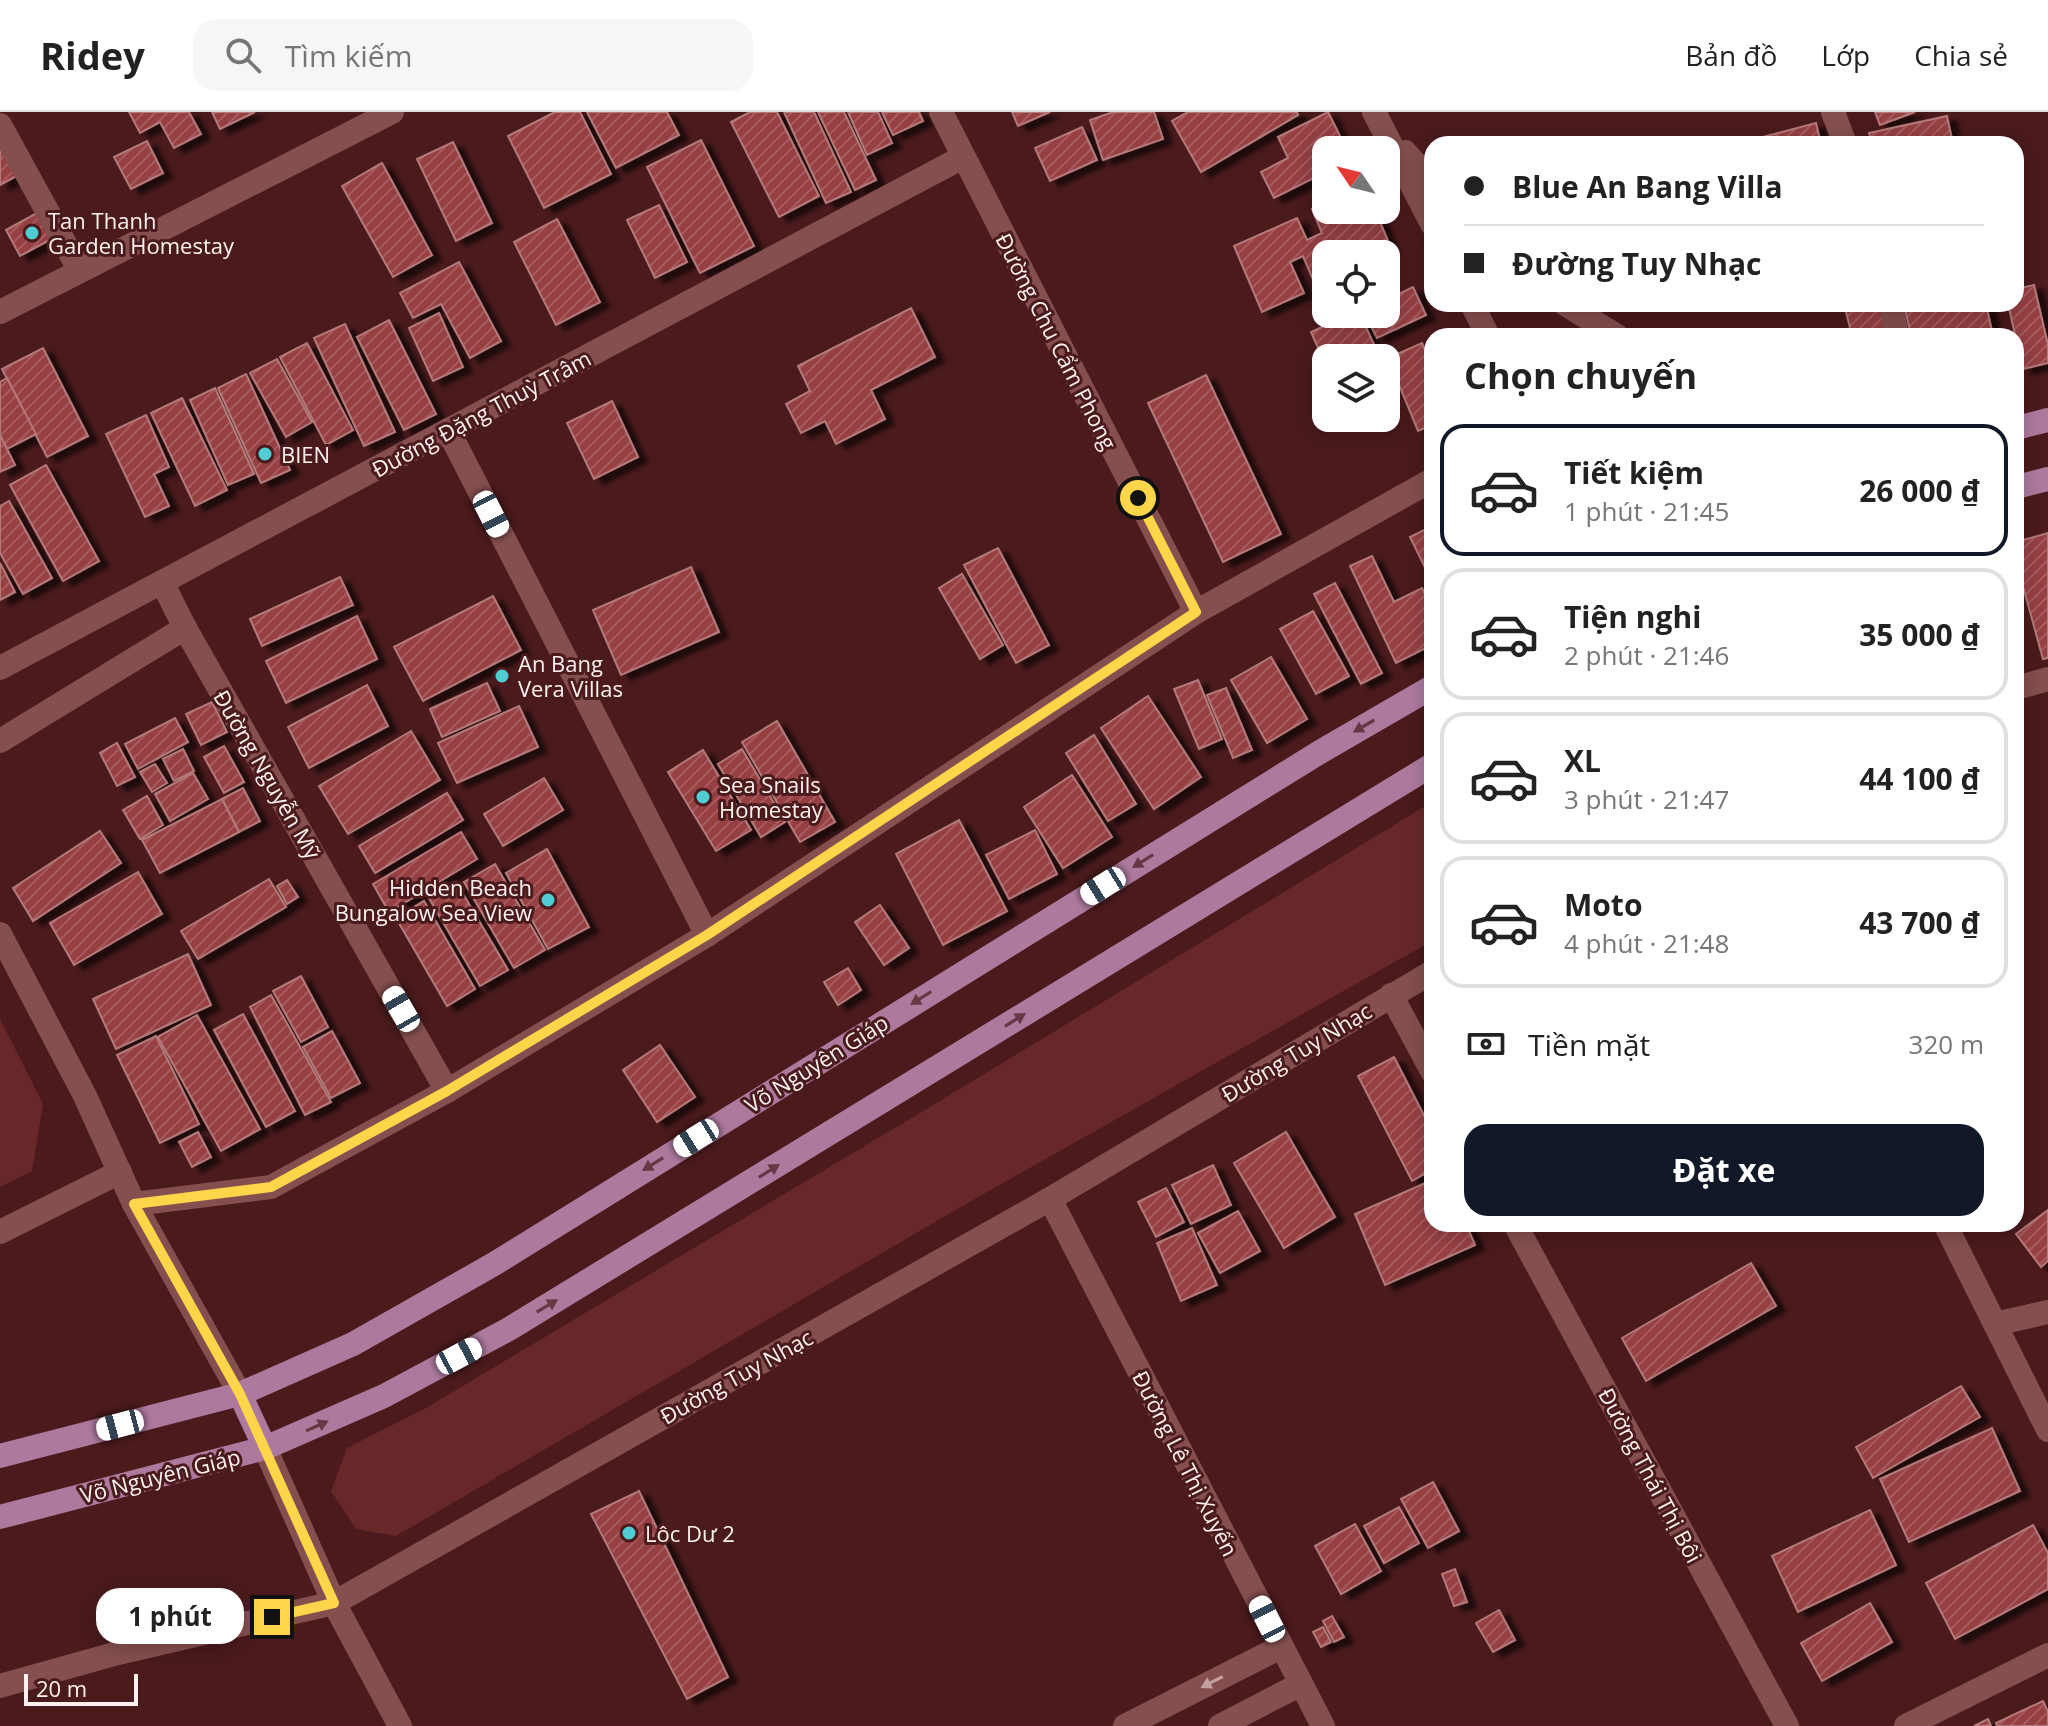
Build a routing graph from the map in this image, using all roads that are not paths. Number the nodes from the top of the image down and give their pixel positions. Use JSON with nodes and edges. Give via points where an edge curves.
{"nodes":[{"id":1,"x":392,"y":112,"type":"edge"},
{"id":2,"x":941,"y":112,"type":"edge"},
{"id":3,"x":1833,"y":112,"type":"edge"},
{"id":4,"x":1379,"y":120,"type":"edge"},
{"id":5,"x":0,"y":125,"type":"edge"},
{"id":6,"x":1842,"y":136,"type":"edge"},
{"id":7,"x":963,"y":157,"type":"junction"},
{"id":8,"x":1424,"y":173,"type":"edge"},
{"id":9,"x":1424,"y":208,"type":"edge"},
{"id":10,"x":80,"y":271,"type":"junction"},
{"id":11,"x":0,"y":312,"type":"edge"},
{"id":12,"x":1578,"y":312,"type":"edge"},
{"id":13,"x":1604,"y":328,"type":"edge"},
{"id":14,"x":2048,"y":420,"type":"edge"},
{"id":15,"x":2024,"y":426,"type":"edge"},
{"id":16,"x":448,"y":430,"type":"junction"},
{"id":17,"x":2048,"y":479,"type":"edge"},
{"id":18,"x":1424,"y":484,"type":"edge"},
{"id":19,"x":2024,"y":485,"type":"edge"},
{"id":20,"x":162,"y":582,"type":"junction"},
{"id":21,"x":1196,"y":612,"type":"junction"},
{"id":22,"x":185,"y":628,"type":"junction"},
{"id":23,"x":0,"y":668,"type":"edge"},
{"id":24,"x":2048,"y":679,"type":"edge"},
{"id":25,"x":2024,"y":686,"type":"edge"},
{"id":26,"x":1424,"y":692,"type":"edge"},
{"id":27,"x":0,"y":741,"type":"edge"},
{"id":28,"x":1424,"y":770,"type":"edge"},
{"id":29,"x":0,"y":934,"type":"edge"},
{"id":30,"x":707,"y":935,"type":"junction"},
{"id":31,"x":1424,"y":976,"type":"edge"},
{"id":32,"x":1391,"y":995,"type":"junction"},
{"id":33,"x":1424,"y":1056,"type":"edge"},
{"id":34,"x":447,"y":1091,"type":"junction"},
{"id":35,"x":120,"y":1172,"type":"junction"},
{"id":36,"x":1050,"y":1199,"type":"junction"},
{"id":37,"x":134,"y":1204,"type":"junction"},
{"id":38,"x":0,"y":1232,"type":"edge"},
{"id":39,"x":1519,"y":1232,"type":"edge"},
{"id":40,"x":1949,"y":1232,"type":"edge"},
{"id":41,"x":2048,"y":1312,"type":"edge"},
{"id":42,"x":1995,"y":1324,"type":"junction"},
{"id":43,"x":240,"y":1394,"type":"junction"},
{"id":44,"x":2048,"y":1430,"type":"edge"},
{"id":45,"x":265,"y":1448,"type":"junction"},
{"id":46,"x":0,"y":1456,"type":"edge"},
{"id":47,"x":0,"y":1517,"type":"edge"},
{"id":48,"x":334,"y":1603,"type":"junction"},
{"id":49,"x":1281,"y":1647,"type":"junction"},
{"id":50,"x":2048,"y":1655,"type":"edge"},
{"id":51,"x":1301,"y":1684,"type":"junction"},
{"id":52,"x":0,"y":1686,"type":"edge"},
{"id":53,"x":400,"y":1726,"type":"edge"},
{"id":54,"x":1125,"y":1726,"type":"edge"},
{"id":55,"x":1220,"y":1726,"type":"edge"},
{"id":56,"x":1323,"y":1726,"type":"edge"},
{"id":57,"x":1787,"y":1726,"type":"edge"},
{"id":58,"x":1906,"y":1726,"type":"edge"}],
"edges":[{"from":1,"to":10,"type":"street"},
{"from":2,"to":7,"type":"street","name":"Đường Chu Cẩm Phong"},
{"from":3,"to":6,"type":"street"},
{"from":4,"to":8,"type":"street"},
{"from":4,"to":9,"type":"street"},
{"from":5,"to":10,"type":"street"},
{"from":7,"to":16,"type":"street","name":"Đường Đặng Thuỳ Trâm"},
{"from":7,"to":21,"type":"street","name":"Đường Chu Cẩm Phong"},
{"from":10,"to":11,"type":"street"},
{"from":12,"to":13,"type":"street"},
{"from":14,"to":15,"type":"main road"},
{"from":16,"to":20,"type":"street","name":"Đường Đặng Thuỳ Trâm"},
{"from":16,"to":30,"type":"street"},
{"from":17,"to":19,"type":"main road"},
{"from":18,"to":21,"type":"street"},
{"from":20,"to":22,"type":"street","name":"Đường Nguyễn Mỹ"},
{"from":20,"to":23,"type":"street","name":"Đường Đặng Thuỳ Trâm"},
{"from":21,"to":30,"type":"street"},
{"from":22,"to":27,"type":"street"},
{"from":22,"to":34,"type":"street","name":"Đường Nguyễn Mỹ"},
{"from":24,"to":25,"type":"street"},
{"from":26,"to":43,"type":"main road","name":"Võ Nguyên Giáp","one_way":true,"via":[[494,1264],[353,1344]]},
{"from":45,"to":28,"type":"main road","name":"Võ Nguyên Giáp","one_way":true,"via":[[384,1396],[509,1329]]},
{"from":29,"to":35,"type":"street"},
{"from":30,"to":34,"type":"street"},
{"from":31,"to":32,"type":"street","name":"Đường Tuy Nhạc"},
{"from":32,"to":33,"type":"street"},
{"from":32,"to":36,"type":"street","name":"Đường Tuy Nhạc"},
{"from":34,"to":37,"type":"street","via":[[271,1187]]},
{"from":35,"to":37,"type":"street"},
{"from":35,"to":38,"type":"street"},
{"from":36,"to":48,"type":"street","name":"Đường Tuy Nhạc"},
{"from":36,"to":49,"type":"street","name":"Đường Lê Thị Xuyến"},
{"from":37,"to":43,"type":"street"},
{"from":39,"to":57,"type":"street","name":"Đường Thái Thị Bôi"},
{"from":40,"to":42,"type":"street"},
{"from":41,"to":42,"type":"street"},
{"from":42,"to":44,"type":"street"},
{"from":43,"to":45,"type":"main road"},
{"from":43,"to":46,"type":"main road","name":"Võ Nguyên Giáp"},
{"from":45,"to":47,"type":"main road","name":"Võ Nguyên Giáp"},
{"from":45,"to":48,"type":"street"},
{"from":48,"to":52,"type":"street","name":"Đường Tuy Nhạc"},
{"from":48,"to":53,"type":"street"},
{"from":49,"to":51,"type":"street","name":"Đường Lê Thị Xuyến"},
{"from":49,"to":54,"type":"street","one_way":true},
{"from":50,"to":58,"type":"street"},
{"from":51,"to":55,"type":"street"},
{"from":51,"to":56,"type":"street","name":"Đường Lê Thị Xuyến"}]}
